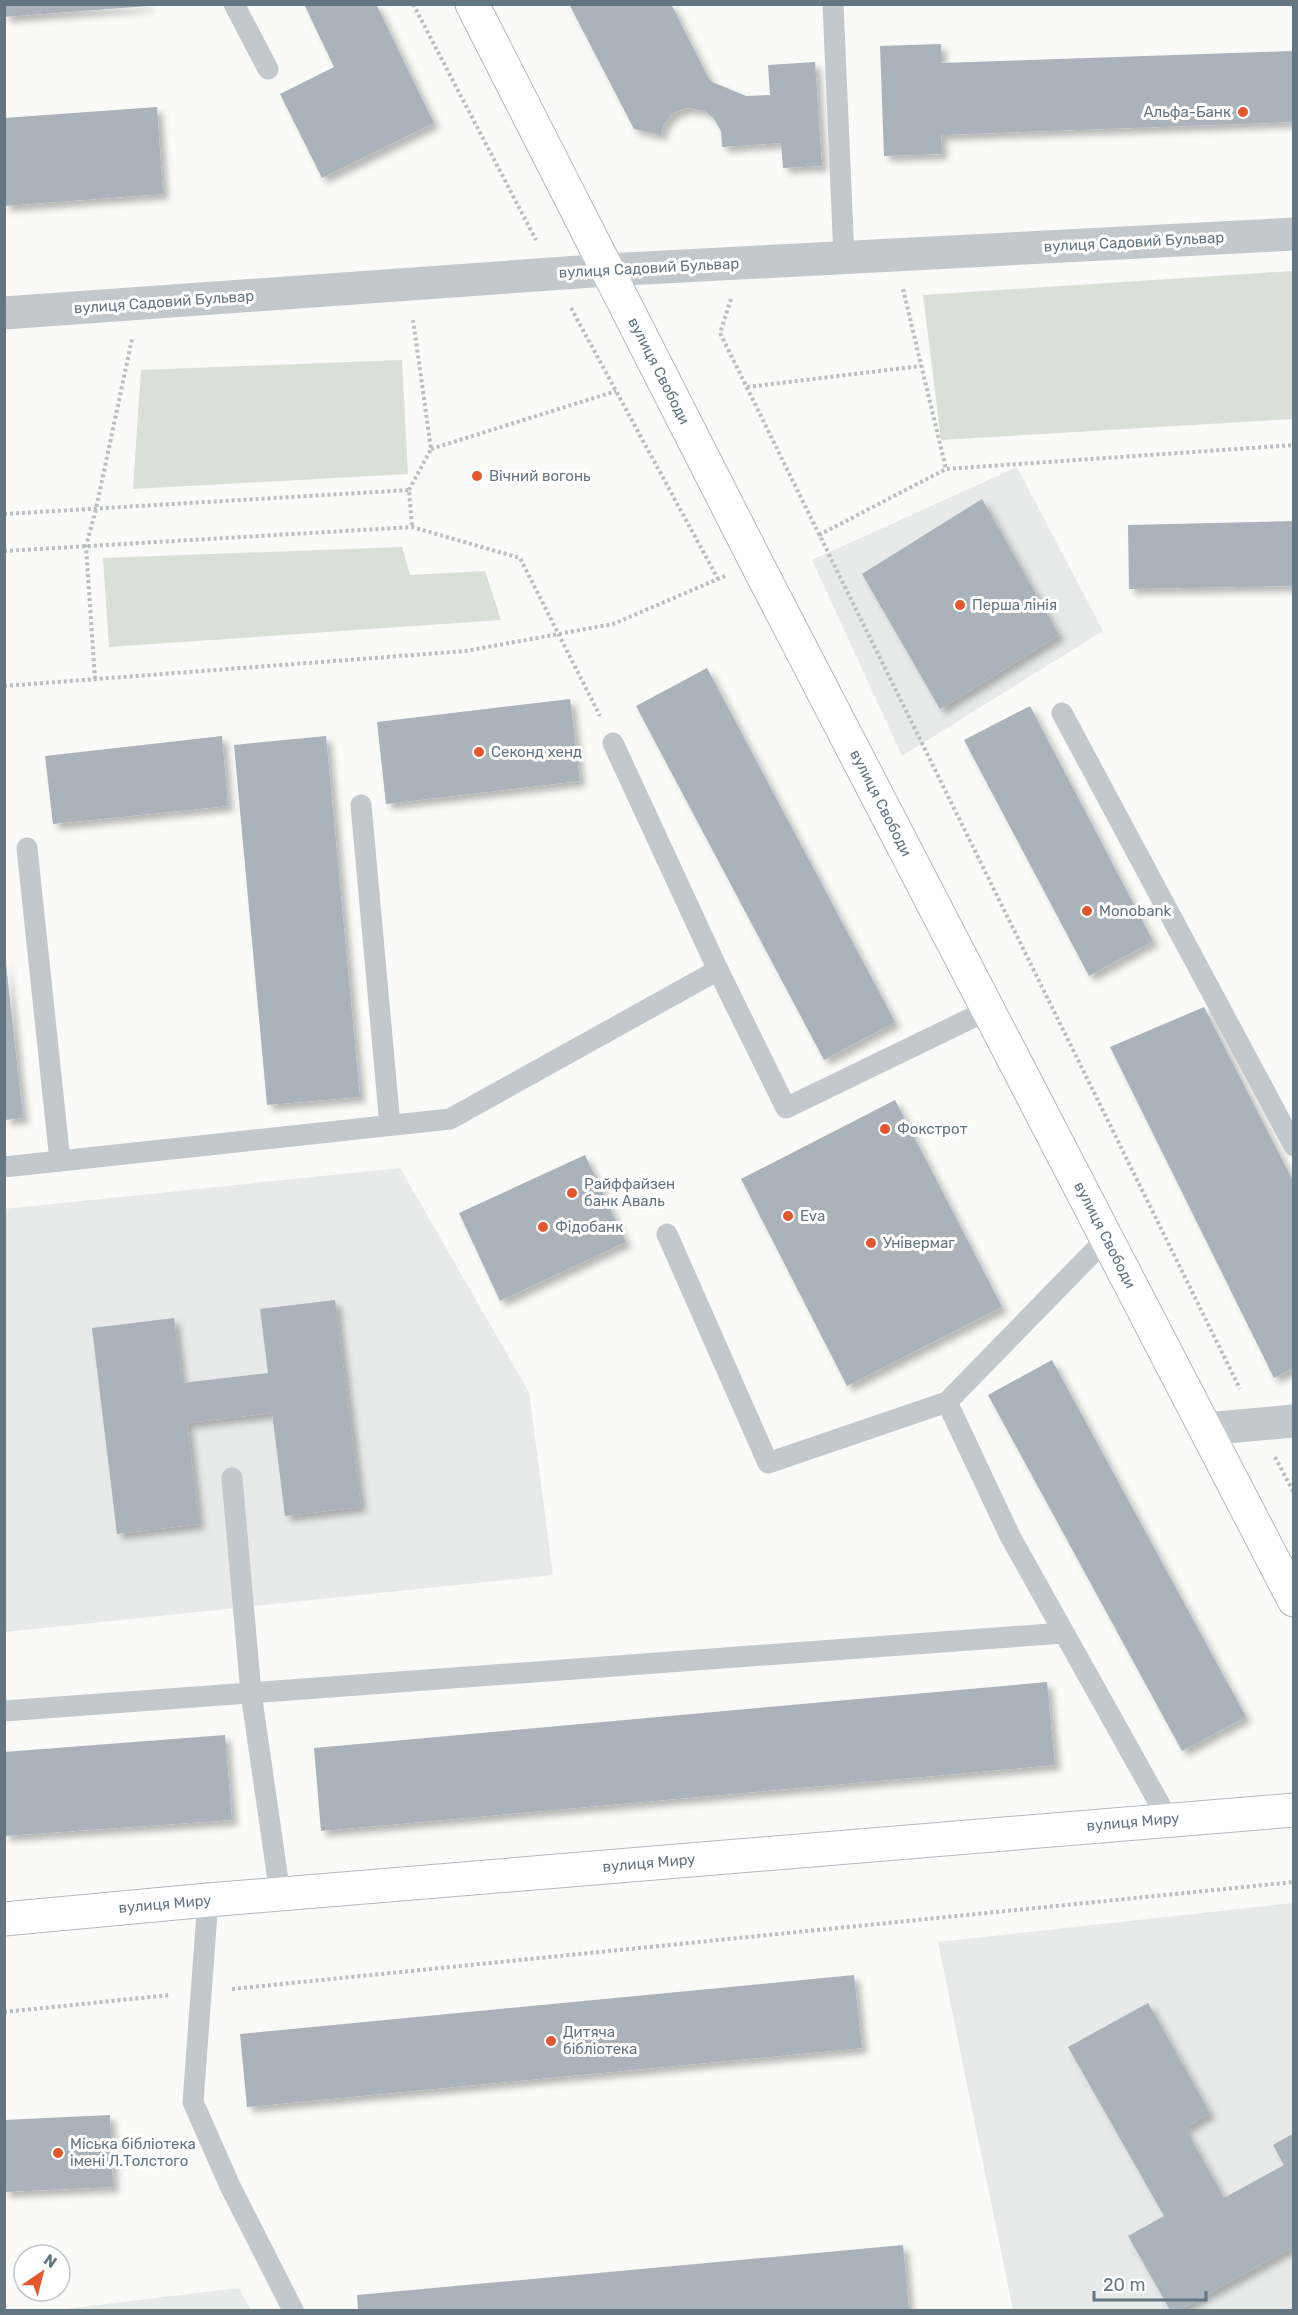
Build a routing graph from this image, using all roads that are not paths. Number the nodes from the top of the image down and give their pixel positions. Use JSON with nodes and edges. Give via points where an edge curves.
{"nodes":[{"id":1,"x":234,"y":4,"type":"edge"},
{"id":2,"x":472,"y":4,"type":"edge"},
{"id":3,"x":833,"y":4,"type":"edge"},
{"id":4,"x":268,"y":69,"type":"dead end"},
{"id":5,"x":1293,"y":234,"type":"edge"},
{"id":6,"x":844,"y":257,"type":"junction"},
{"id":7,"x":607,"y":270,"type":"junction"},
{"id":8,"x":4,"y":313,"type":"edge"},
{"id":9,"x":1062,"y":713,"type":"dead end"},
{"id":10,"x":613,"y":743,"type":"road end"},
{"id":11,"x":362,"y":805,"type":"dead end"},
{"id":12,"x":27,"y":848,"type":"dead end"},
{"id":13,"x":718,"y":970,"type":"junction"},
{"id":14,"x":988,"y":1010,"type":"junction"},
{"id":15,"x":390,"y":1125,"type":"junction"},
{"id":16,"x":1293,"y":1146,"type":"edge"},
{"id":17,"x":60,"y":1161,"type":"junction"},
{"id":18,"x":4,"y":1167,"type":"edge"},
{"id":19,"x":667,"y":1234,"type":"dead end"},
{"id":20,"x":1107,"y":1238,"type":"junction"},
{"id":21,"x":947,"y":1402,"type":"junction"},
{"id":22,"x":1293,"y":1421,"type":"edge"},
{"id":23,"x":1205,"y":1429,"type":"junction"},
{"id":24,"x":232,"y":1478,"type":"dead end"},
{"id":25,"x":1293,"y":1600,"type":"edge"},
{"id":26,"x":1064,"y":1633,"type":"junction"},
{"id":27,"x":251,"y":1693,"type":"junction"},
{"id":28,"x":4,"y":1712,"type":"edge"},
{"id":29,"x":1293,"y":1810,"type":"edge"},
{"id":30,"x":1168,"y":1819,"type":"junction"},
{"id":31,"x":280,"y":1894,"type":"junction"},
{"id":32,"x":208,"y":1900,"type":"junction"},
{"id":33,"x":4,"y":1918,"type":"edge"},
{"id":34,"x":293,"y":2310,"type":"edge"}],
"edges":[{"from":1,"to":4,"type":"lane"},
{"from":2,"to":7,"type":"main road","name":"вулиця Свободи"},
{"from":3,"to":6,"type":"lane"},
{"from":5,"to":6,"type":"street","name":"вулиця Садовий Бульвар"},
{"from":6,"to":7,"type":"street","name":"вулиця Садовий Бульвар"},
{"from":7,"to":8,"type":"street","name":"вулиця Садовий Бульвар"},
{"from":7,"to":14,"type":"main road","name":"вулиця Свободи"},
{"from":9,"to":16,"type":"lane"},
{"from":10,"to":13,"type":"lane"},
{"from":11,"to":15,"type":"lane"},
{"from":12,"to":17,"type":"lane"},
{"from":13,"to":14,"type":"lane","via":[[786,1108]]},
{"from":13,"to":15,"type":"lane","via":[[450,1119]]},
{"from":14,"to":20,"type":"main road","name":"вулиця Свободи"},
{"from":15,"to":17,"type":"lane"},
{"from":17,"to":18,"type":"lane"},
{"from":19,"to":21,"type":"lane","via":[[768,1463]]},
{"from":20,"to":21,"type":"lane"},
{"from":20,"to":23,"type":"main road","name":"вулиця Свободи"},
{"from":21,"to":26,"type":"lane","via":[[1010,1536]]},
{"from":22,"to":23,"type":"street"},
{"from":23,"to":25,"type":"main road","name":"вулиця Свободи"},
{"from":24,"to":27,"type":"lane"},
{"from":26,"to":27,"type":"lane"},
{"from":26,"to":30,"type":"lane"},
{"from":27,"to":28,"type":"lane"},
{"from":27,"to":31,"type":"lane"},
{"from":29,"to":30,"type":"main road","name":"вулиця Миру"},
{"from":30,"to":31,"type":"main road","name":"вулиця Миру"},
{"from":31,"to":32,"type":"main road","name":"вулиця Миру"},
{"from":32,"to":33,"type":"main road","name":"вулиця Миру"},
{"from":32,"to":34,"type":"lane","via":[[193,2102],[230,2186]]}]}
